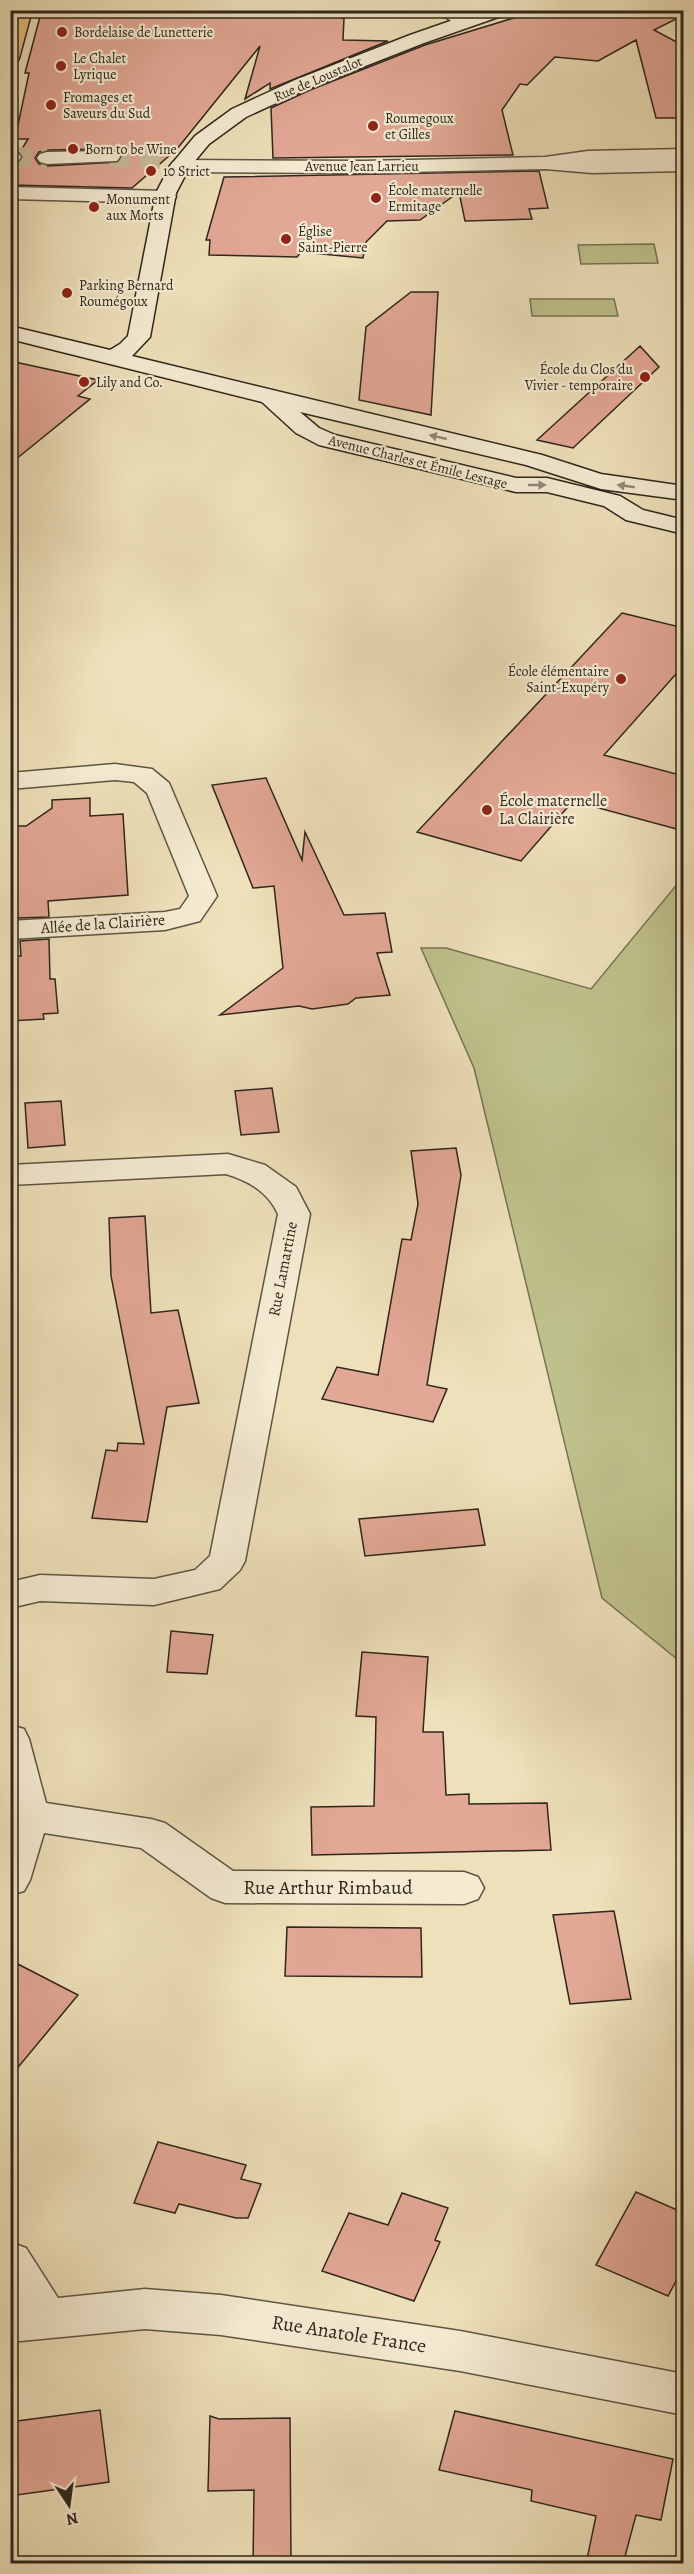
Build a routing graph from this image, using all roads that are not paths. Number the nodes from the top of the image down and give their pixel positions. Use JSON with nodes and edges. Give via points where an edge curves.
{"nodes":[{"id":1,"x":23,"y":10,"type":"edge"},
{"id":2,"x":448,"y":10,"type":"edge"},
{"id":3,"x":501,"y":10,"type":"edge"},
{"id":4,"x":465,"y":21,"type":"junction"},
{"id":5,"x":10,"y":58,"type":"edge"},
{"id":6,"x":684,"y":155,"type":"edge"},
{"id":7,"x":110,"y":157,"type":"tunnel mouth"},
{"id":8,"x":47,"y":158,"type":"tunnel mouth"},
{"id":9,"x":178,"y":161,"type":"junction"},
{"id":10,"x":544,"y":164,"type":"junction"},
{"id":11,"x":684,"y":165,"type":"edge"},
{"id":12,"x":10,"y":193,"type":"edge"},
{"id":13,"x":166,"y":195,"type":"junction"},
{"id":14,"x":10,"y":332,"type":"edge"},
{"id":15,"x":114,"y":357,"type":"junction"},
{"id":16,"x":268,"y":397,"type":"junction"},
{"id":17,"x":325,"y":411,"type":"junction"},
{"id":18,"x":300,"y":423,"type":"junction"},
{"id":19,"x":684,"y":493,"type":"edge"},
{"id":20,"x":684,"y":527,"type":"edge"},
{"id":21,"x":10,"y":781,"type":"edge"},
{"id":22,"x":10,"y":930,"type":"edge"},
{"id":23,"x":10,"y":1175,"type":"edge"},
{"id":24,"x":10,"y":1596,"type":"edge"},
{"id":25,"x":10,"y":1739,"type":"edge"},
{"id":26,"x":30,"y":1816,"type":"junction"},
{"id":27,"x":10,"y":1880,"type":"edge"},
{"id":28,"x":464,"y":1888,"type":"dead end"},
{"id":29,"x":10,"y":2261,"type":"edge"},
{"id":30,"x":28,"y":2320,"type":"edge"},
{"id":31,"x":684,"y":2395,"type":"edge"}],
"edges":[{"from":1,"to":5,"type":"main road"},
{"from":2,"to":4,"type":"street"},
{"from":3,"to":4,"type":"street","name":"Rue de Loustalot"},
{"from":4,"to":9,"type":"street","name":"Rue de Loustalot","via":[[302,84],[239,113]]},
{"from":6,"to":10,"type":"street","name":"Avenue Jean Larrieu","via":[[588,157]]},
{"from":7,"to":8,"type":"street"},
{"from":9,"to":10,"type":"street","name":"Avenue Jean Larrieu","via":[[363,167]]},
{"from":9,"to":13,"type":"street","name":"Rue de Loustalot"},
{"from":10,"to":11,"type":"street","name":"Avenue Jean Larrieu"},
{"from":12,"to":13,"type":"street"},
{"from":13,"to":15,"type":"street","name":"Rue de Loustalot","via":[[139,337]]},
{"from":14,"to":15,"type":"street","name":"Avenue Charles et Émile Lestage"},
{"from":15,"to":16,"type":"street","name":"Avenue Charles et Émile Lestage"},
{"from":16,"to":17,"type":"street","name":"Avenue Charles et Émile Lestage"},
{"from":16,"to":18,"type":"street","name":"Avenue Charles et Émile Lestage"},
{"from":17,"to":18,"type":"street"},
{"from":19,"to":17,"type":"street","name":"Avenue Charles et Émile Lestage","one_way":true,"via":[[625,487],[534,460]]},
{"from":18,"to":20,"type":"street","name":"Avenue Charles et Émile Lestage","one_way":true,"via":[[311,435],[327,440],[516,485],[547,485],[612,501],[636,515]]},
{"from":21,"to":22,"type":"street","name":"Allée de la Clairière","via":[[115,772],[142,775],[159,789],[203,896],[190,915],[165,921]]},
{"from":23,"to":24,"type":"street","name":"Rue Lamartine","via":[[228,1164],[254,1172],[285,1194],[294,1214],[227,1561],[207,1580],[154,1592],[40,1588]]},
{"from":25,"to":26,"type":"street"},
{"from":26,"to":27,"type":"street"},
{"from":26,"to":28,"type":"street","name":"Rue Arthur Rimbaud","via":[[151,1834],[225,1887]]},
{"from":29,"to":30,"type":"street"},
{"from":30,"to":31,"type":"street","name":"Rue Anatole France","via":[[145,2310],[221,2315],[460,2351]]}]}
